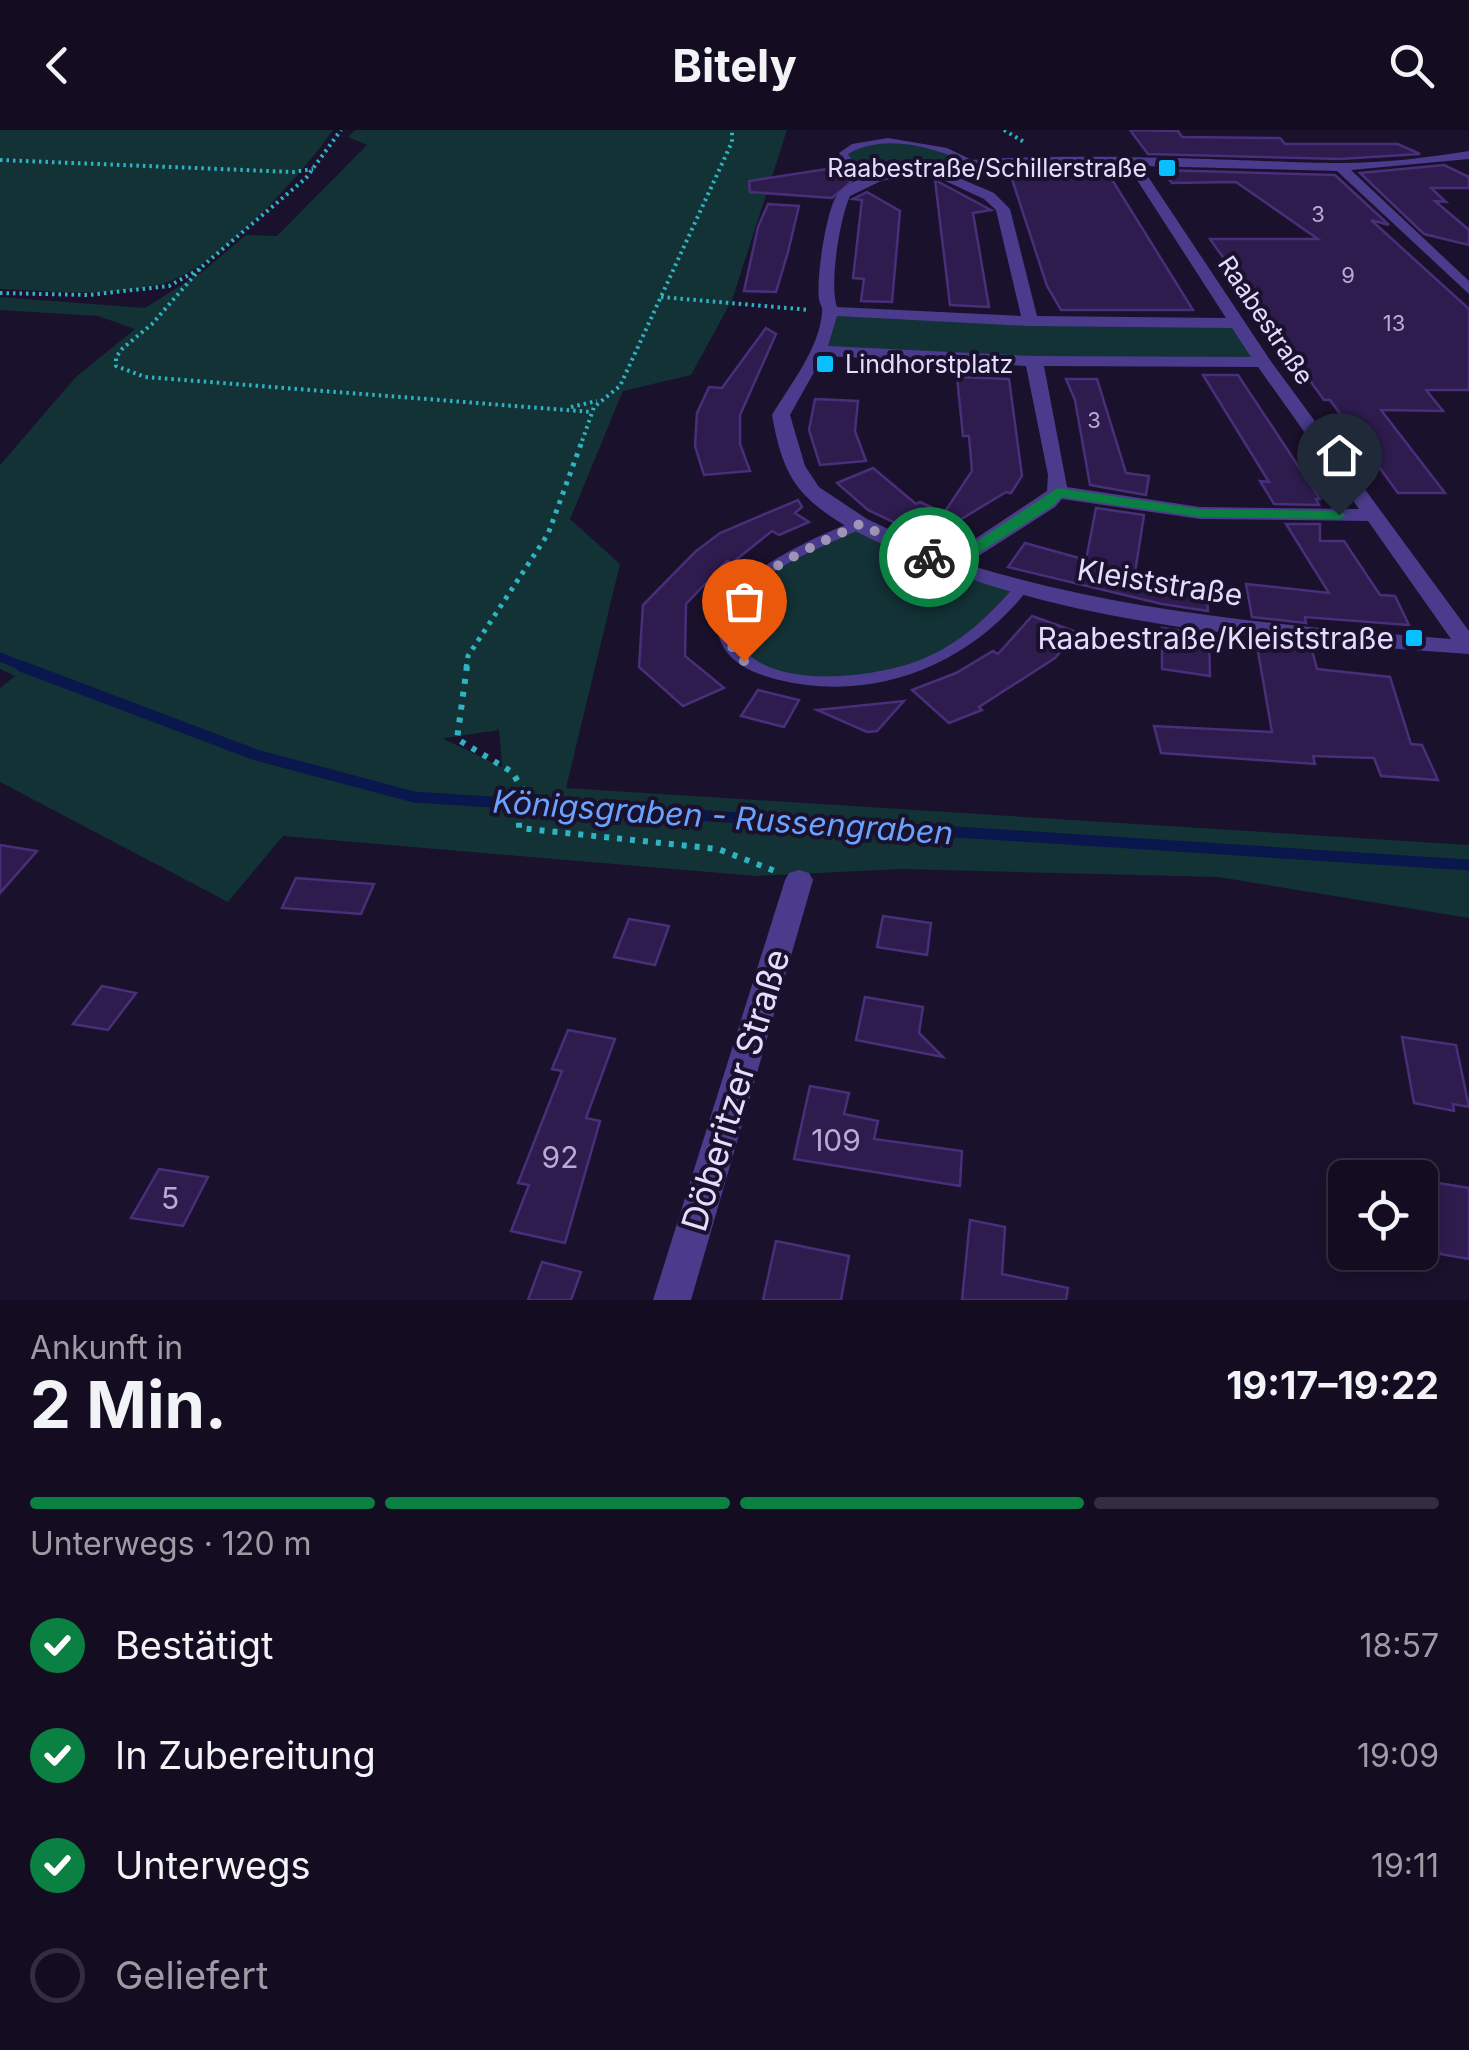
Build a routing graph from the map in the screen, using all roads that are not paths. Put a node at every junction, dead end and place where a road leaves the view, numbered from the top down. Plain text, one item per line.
1 (1469, 155) edge
2 (972, 162) junction
3 (1133, 164) junction
4 (1340, 166) junction
5 (925, 167) junction
6 (877, 175) junction
7 (1469, 288) edge
8 (831, 312) junction
9 (1030, 321) junction
10 (1236, 323) junction
11 (818, 350) junction
12 (1034, 361) junction
13 (1263, 362) junction
14 (1058, 492) junction
15 (1374, 515) junction
16 (860, 524) junction
17 (948, 566) junction
18 (1022, 588) junction
19 (1469, 647) edge
20 (799, 880) road end
21 (672, 1300) edge

1 - 4 street
2 - 3 street
2 - 5 street
2 - 6 lane
3 - 4 street
3 - 10 street, Raabestraße
4 - 7 street
5 - 6 street
5 - 9 street
6 - 8 street
8 - 9 street
8 - 11 street
9 - 10 street
10 - 13 street, Raabestraße
11 - 12 street
11 - 16 street, Kleiststraße
12 - 13 street
12 - 14 street
13 - 15 street, Raabestraße
14 - 15 street
14 - 17 street
15 - 19 street, Raabestraße
16 - 17 street, Kleiststraße
16 - 18 lane
17 - 18 street, Kleiststraße
18 - 19 street, Kleiststraße
20 - 21 street, Döberitzer Straße

